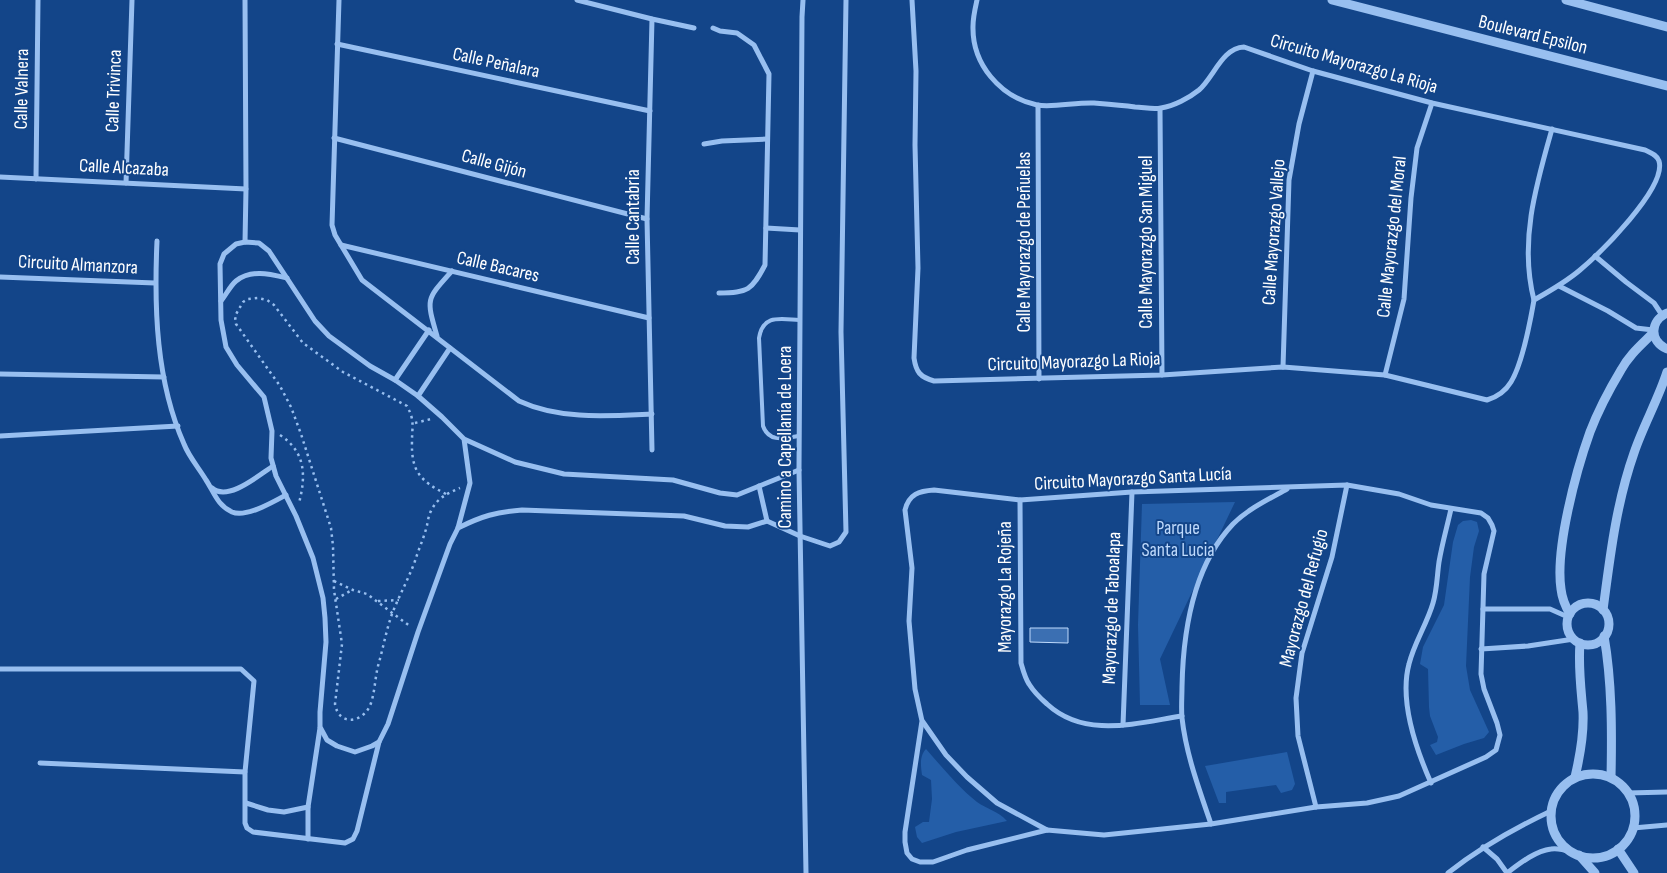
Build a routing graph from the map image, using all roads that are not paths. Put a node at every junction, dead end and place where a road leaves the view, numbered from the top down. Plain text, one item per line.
1 (38, 0) edge
2 (132, 0) edge
3 (245, 0) edge
4 (339, 0) edge
5 (577, 0) edge
6 (804, 0) edge
7 (846, 0) edge
8 (912, 0) edge
9 (977, 0) edge
10 (1332, 0) edge
11 (1566, 0) edge
12 (652, 19) junction
13 (1667, 27) edge
14 (694, 28) dead end
15 (713, 28) dead end
16 (337, 44) junction
17 (1313, 70) junction
18 (1667, 86) edge
19 (1432, 103) junction
20 (1038, 105) junction
21 (1160, 109) junction
22 (650, 111) junction
23 (1552, 129) junction
24 (334, 138) junction
25 (768, 139) junction
26 (704, 144) dead end
27 (0, 177) edge
28 (36, 179) junction
29 (126, 183) junction
30 (246, 189) junction
31 (647, 219) junction
32 (766, 228) junction
33 (800, 230) junction
34 (157, 241) dead end
35 (244, 242) junction
36 (341, 244) junction
37 (1596, 256) junction
38 (452, 271) junction
39 (0, 277) edge
40 (287, 278) junction
41 (155, 284) junction
42 (1559, 286) junction
43 (719, 293) dead end
44 (1534, 300) junction
45 (221, 301) junction
46 (1665, 314) edge
47 (649, 318) junction
48 (799, 320) junction
49 (429, 330) junction
50 (1653, 332) junction
51 (437, 337) junction
52 (450, 348) junction
53 (1667, 349) edge
54 (1282, 367) junction
55 (1667, 372) edge
56 (0, 374) edge
57 (1162, 375) junction
58 (1385, 375) junction
59 (164, 377) junction
60 (1039, 379) junction
61 (395, 380) junction
62 (418, 396) junction
63 (652, 414) junction
64 (178, 426) junction
65 (0, 436) edge
66 (799, 436) junction
67 (464, 439) junction
68 (652, 450) dead end
69 (273, 466) junction
70 (799, 470) junction
71 (210, 486) junction
72 (759, 486) junction
73 (1347, 486) junction
74 (1287, 488) junction
75 (1132, 492) junction
76 (286, 496) junction
77 (1020, 500) junction
78 (1451, 509) junction
79 (767, 521) junction
80 (458, 528) junction
81 (800, 536) junction
82 (1483, 609) junction
83 (1603, 610) junction
84 (1569, 615) junction
85 (1604, 636) junction
86 (1577, 641) junction
87 (1481, 649) junction
88 (0, 669) edge
89 (1182, 716) junction
90 (922, 721) junction
91 (1123, 725) junction
92 (320, 727) junction
93 (379, 742) junction
94 (40, 763) dead end
95 (245, 772) junction
96 (1575, 777) junction
97 (1611, 777) junction
98 (1431, 783) junction
99 (1667, 792) edge
100 (1628, 793) junction
101 (246, 802) junction
102 (308, 807) junction
103 (1316, 807) junction
104 (1551, 811) junction
105 (1211, 824) junction
106 (1667, 825) edge
107 (1633, 828) junction
108 (1047, 830) junction
109 (308, 839) junction
110 (1483, 847) junction
111 (1618, 849) junction
112 (1575, 854) junction
113 (806, 873) edge
114 (1448, 873) edge
115 (1507, 873) edge
116 (1595, 873) edge
117 (1634, 873) edge

1 - 28 street, Calle Valnera
2 - 29 street, Calle Trivinca
3 - 30 street
4 - 16 street
5 - 12 street
6 - 33 street, Camino a Capellanía de Loera
7 - 81 street
8 - 60 street, Circuito Mayorazgo La Rioja
9 - 20 street, Circuito Mayorazgo La Rioja
10 - 18 street, Boulevard Epsilon
11 - 13 street
12 - 14 street
12 - 22 street, Calle Cantabria
15 - 25 street
16 - 22 street, Calle Peñalara
16 - 24 street
17 - 19 street, Circuito Mayorazgo La Rioja
17 - 21 street, Circuito Mayorazgo La Rioja
17 - 54 street, Calle Mayorazgo Vallejo
19 - 23 street, Circuito Mayorazgo La Rioja
19 - 58 street, Calle Mayorazgo del Moral
20 - 21 street, Circuito Mayorazgo La Rioja
20 - 60 street, Calle Mayorazgo de Peñuelas
21 - 57 street, Calle Mayorazgo San Miguel
22 - 31 street, Calle Cantabria
23 - 37 street, Circuito Mayorazgo La Rioja
23 - 44 street, Circuito Mayorazgo La Rioja
24 - 31 street, Calle Gijón
24 - 36 street
25 - 26 street
25 - 32 street
27 - 28 street, Calle Alcazaba
28 - 29 street, Calle Alcazaba
29 - 30 street, Calle Alcazaba
30 - 35 street
31 - 47 street, Calle Cantabria
32 - 33 street
32 - 43 street
33 - 48 street, Camino a Capellanía de Loera
34 - 41 street, Circuito Almanzora
35 - 40 street
35 - 45 street
36 - 38 street, Calle Bacares
36 - 49 street
37 - 42 street, Circuito Mayorazgo La Rioja
37 - 46 street
38 - 47 street, Calle Bacares
38 - 51 street
39 - 41 street, Circuito Almanzora
40 - 45 street
40 - 61 street
41 - 59 street, Circuito Almanzora
42 - 44 street, Circuito Mayorazgo La Rioja
42 - 50 street
44 - 58 street, Circuito Mayorazgo La Rioja
45 - 69 street
46 - 50 street
47 - 63 street, Calle Cantabria
48 - 66 street, Camino a Capellanía de Loera
48 - 66 lane
49 - 51 street
49 - 61 street
50 - 53 street
50 - 84 street
51 - 52 street
52 - 62 street
52 - 63 street
54 - 57 street, Circuito Mayorazgo La Rioja
54 - 58 street, Circuito Mayorazgo La Rioja
55 - 83 street
56 - 59 street
57 - 60 street, Circuito Mayorazgo La Rioja
59 - 64 street, Circuito Almanzora
61 - 62 street
62 - 67 street
63 - 68 street, Calle Cantabria
64 - 65 street
64 - 71 street, Circuito Almanzora
66 - 70 street, Camino a Capellanía de Loera
67 - 72 street
67 - 80 street
69 - 71 street
69 - 76 street
70 - 72 street
70 - 81 street, Camino a Capellanía de Loera
71 - 76 street, Circuito Almanzora
72 - 79 street
73 - 74 street, Circuito Mayorazgo Santa Lucía
73 - 78 street, Circuito Mayorazgo Santa Lucía
73 - 103 street, Mayorazgo del Refugio
74 - 75 street, Circuito Mayorazgo Santa Lucía
74 - 89 street
75 - 77 street, Circuito Mayorazgo Santa Lucía
75 - 91 street, Mayorazgo de Taboalapa
76 - 92 street
77 - 90 street, Circuito Mayorazgo Santa Lucía
77 - 91 street, Mayorazgo La Rojeña
78 - 82 street, Circuito Mayorazgo Santa Lucía
78 - 98 street
79 - 80 street
79 - 81 street
80 - 93 street
81 - 113 street, Camino a Capellanía de Loera
82 - 84 street
82 - 87 street, Circuito Mayorazgo Santa Lucía
83 - 84 street
83 - 85 street
84 - 86 street
85 - 86 street
85 - 97 street
86 - 87 street
86 - 96 street
87 - 98 street, Circuito Mayorazgo Santa Lucía
88 - 95 street
89 - 91 street, Mayorazgo La Rojeña
89 - 105 street
90 - 108 street, Circuito Mayorazgo Santa Lucía
90 - 108 street, Circuito Mayorazgo Santa Lucía
92 - 93 street
92 - 102 street
93 - 109 street
94 - 95 street
95 - 101 street
96 - 97 street
96 - 104 street
97 - 100 street
98 - 103 street, Circuito Mayorazgo Santa Lucía
99 - 100 street
100 - 107 street
101 - 102 street
101 - 109 street
102 - 109 street
103 - 105 street, Circuito Mayorazgo Santa Lucía
104 - 110 street
104 - 112 street
105 - 108 street, Circuito Mayorazgo Santa Lucía
106 - 107 street
107 - 111 street
110 - 114 street
110 - 115 street
111 - 112 street
111 - 117 street
112 - 115 street
112 - 116 street

